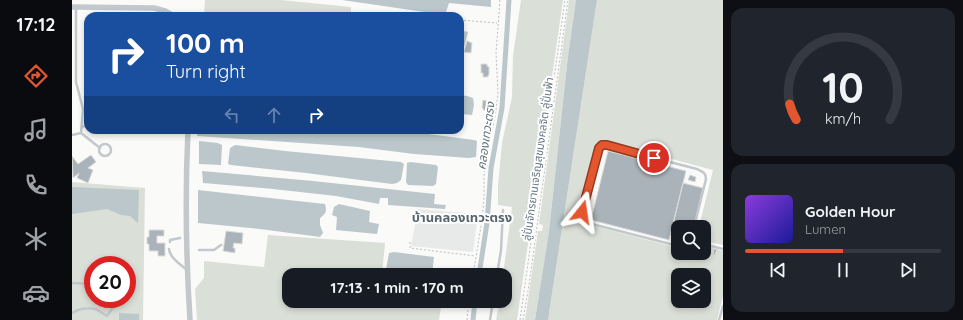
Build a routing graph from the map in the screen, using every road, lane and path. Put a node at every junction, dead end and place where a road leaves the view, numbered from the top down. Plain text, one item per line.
1 (500, 0) edge
2 (565, 0) edge
3 (568, 0) edge
4 (74, 7) edge
5 (167, 12) edge
6 (464, 20) edge
7 (498, 23) junction
8 (84, 126) edge
9 (81, 128) junction
10 (81, 133) junction
11 (188, 134) edge
12 (72, 135) edge
13 (100, 148) junction
14 (503, 210) dead end
15 (483, 220) junction
16 (696, 220) edge
17 (496, 221) dead end
18 (180, 238) dead end
19 (170, 242) dead end
20 (410, 242) dead end
21 (671, 244) edge
22 (221, 245) dead end
23 (711, 246) edge
24 (169, 249) dead end
25 (723, 249) edge
26 (199, 250) dead end
27 (476, 256) junction
28 (474, 268) edge
29 (498, 268) edge
30 (187, 271) junction
31 (72, 283) edge
32 (84, 284) edge
33 (723, 306) edge
34 (113, 308) edge
35 (468, 308) edge
36 (492, 308) edge
37 (72, 313) edge
38 (190, 320) edge
39 (467, 320) edge
40 (490, 320) edge
41 (520, 320) edge
42 (523, 320) edge
43 (719, 320) edge

1 - 7 path
2 - 41 path
3 - 42 path, ลู่ปั่นจักรยานเจริญสุขมงคลจิต ลู่ปั่นฟ้า
4 - 5 street
4 - 9 lane
6 - 7 path
7 - 15 path
8 - 9 lane
9 - 10 lane
10 - 12 lane
10 - 13 lane
11 - 30 street
13 - 13 lane
14 - 29 lane
15 - 17 path
15 - 27 path
16 - 21 lane
18 - 19 lane
20 - 27 path
22 - 26 lane
23 - 25 lane
24 - 30 lane
27 - 28 path
30 - 38 street
31 - 32 lane
33 - 43 lane
34 - 37 lane
35 - 39 path
36 - 40 lane

